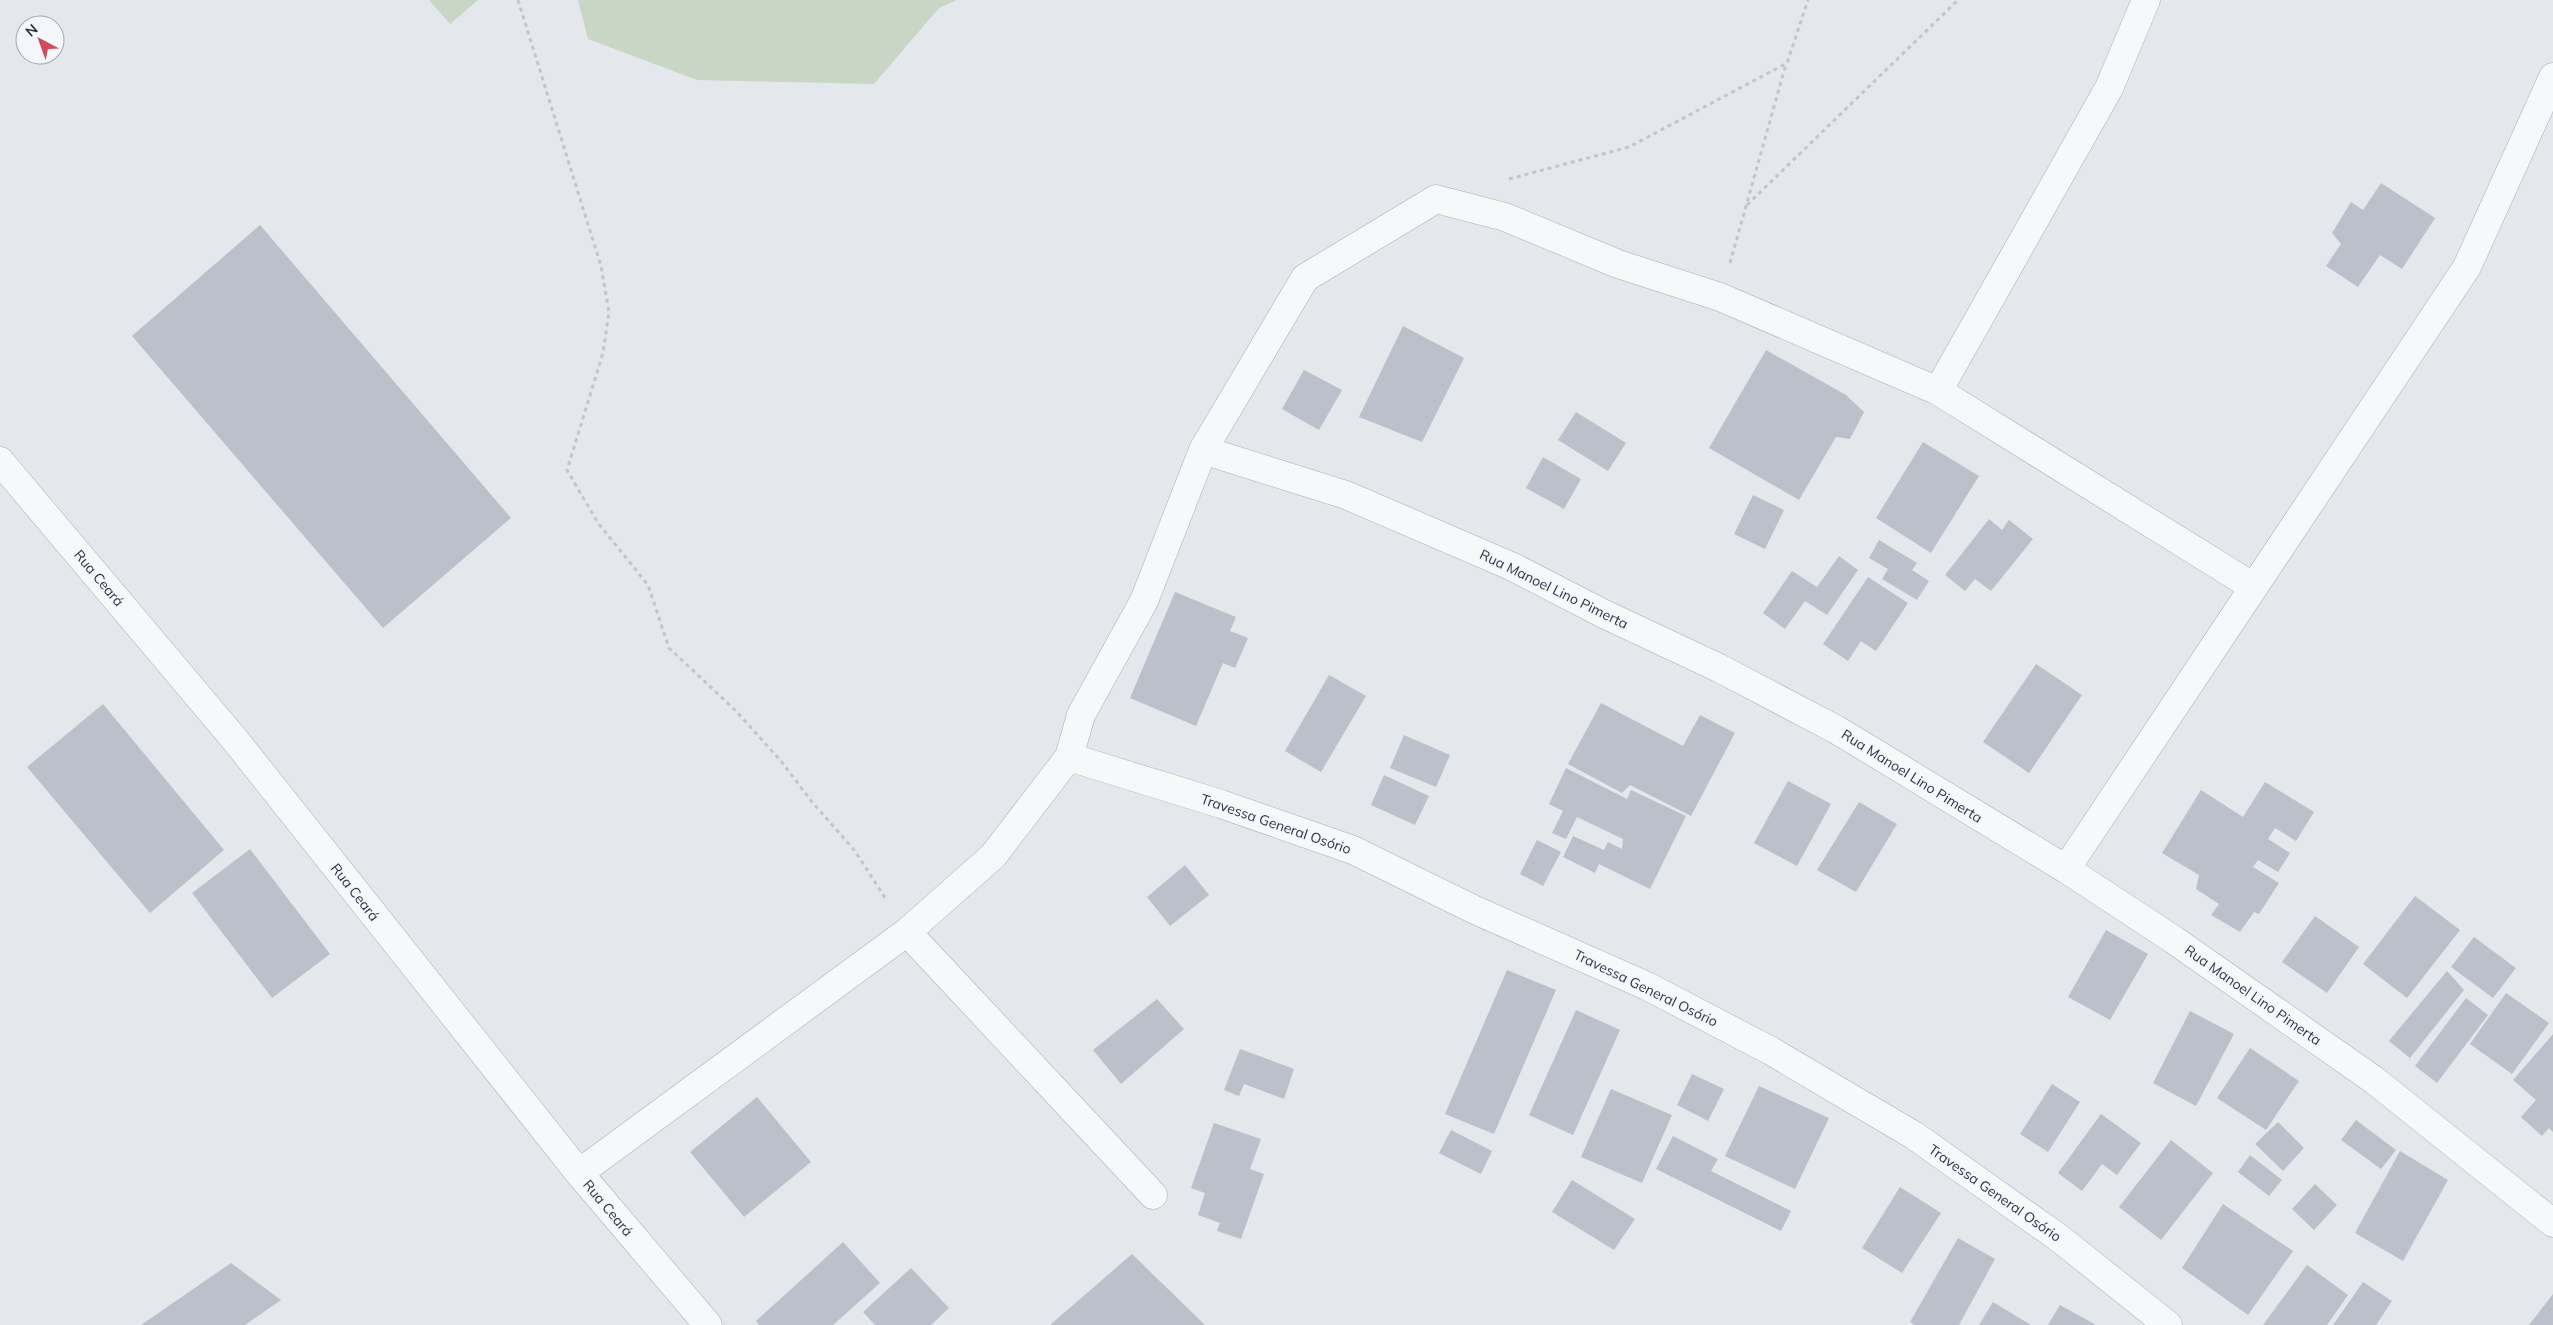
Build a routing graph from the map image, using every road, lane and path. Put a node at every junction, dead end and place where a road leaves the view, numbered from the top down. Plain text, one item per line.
1 (518, 0) edge
2 (1808, 0) edge
3 (1958, 0) edge
4 (2146, 0) edge
5 (1787, 64) junction
6 (2553, 77) edge
7 (1504, 181) dead end
8 (1747, 205) junction
9 (1720, 297) junction
10 (1938, 391) junction
11 (1203, 450) junction
12 (0, 461) edge
13 (2252, 586) junction
14 (1069, 756) junction
15 (2066, 869) junction
16 (907, 932) junction
17 (579, 1173) junction
18 (1153, 1195) dead end
19 (2553, 1223) edge
20 (708, 1325) edge
21 (2168, 1325) edge

1 - 16 path
2 - 5 path
3 - 8 path
4 - 10 street
5 - 7 path
5 - 8 path
6 - 13 street
8 - 9 path
9 - 10 street
9 - 11 street
10 - 13 street
11 - 14 street
11 - 15 street, Rua Manoel Lino Pimerta
12 - 17 street, Rua Ceará
13 - 15 street
14 - 16 street
14 - 21 street, Travessa General Osório
15 - 19 street, Rua Manoel Lino Pimerta
16 - 17 street
16 - 18 street
17 - 20 street, Rua Ceará

